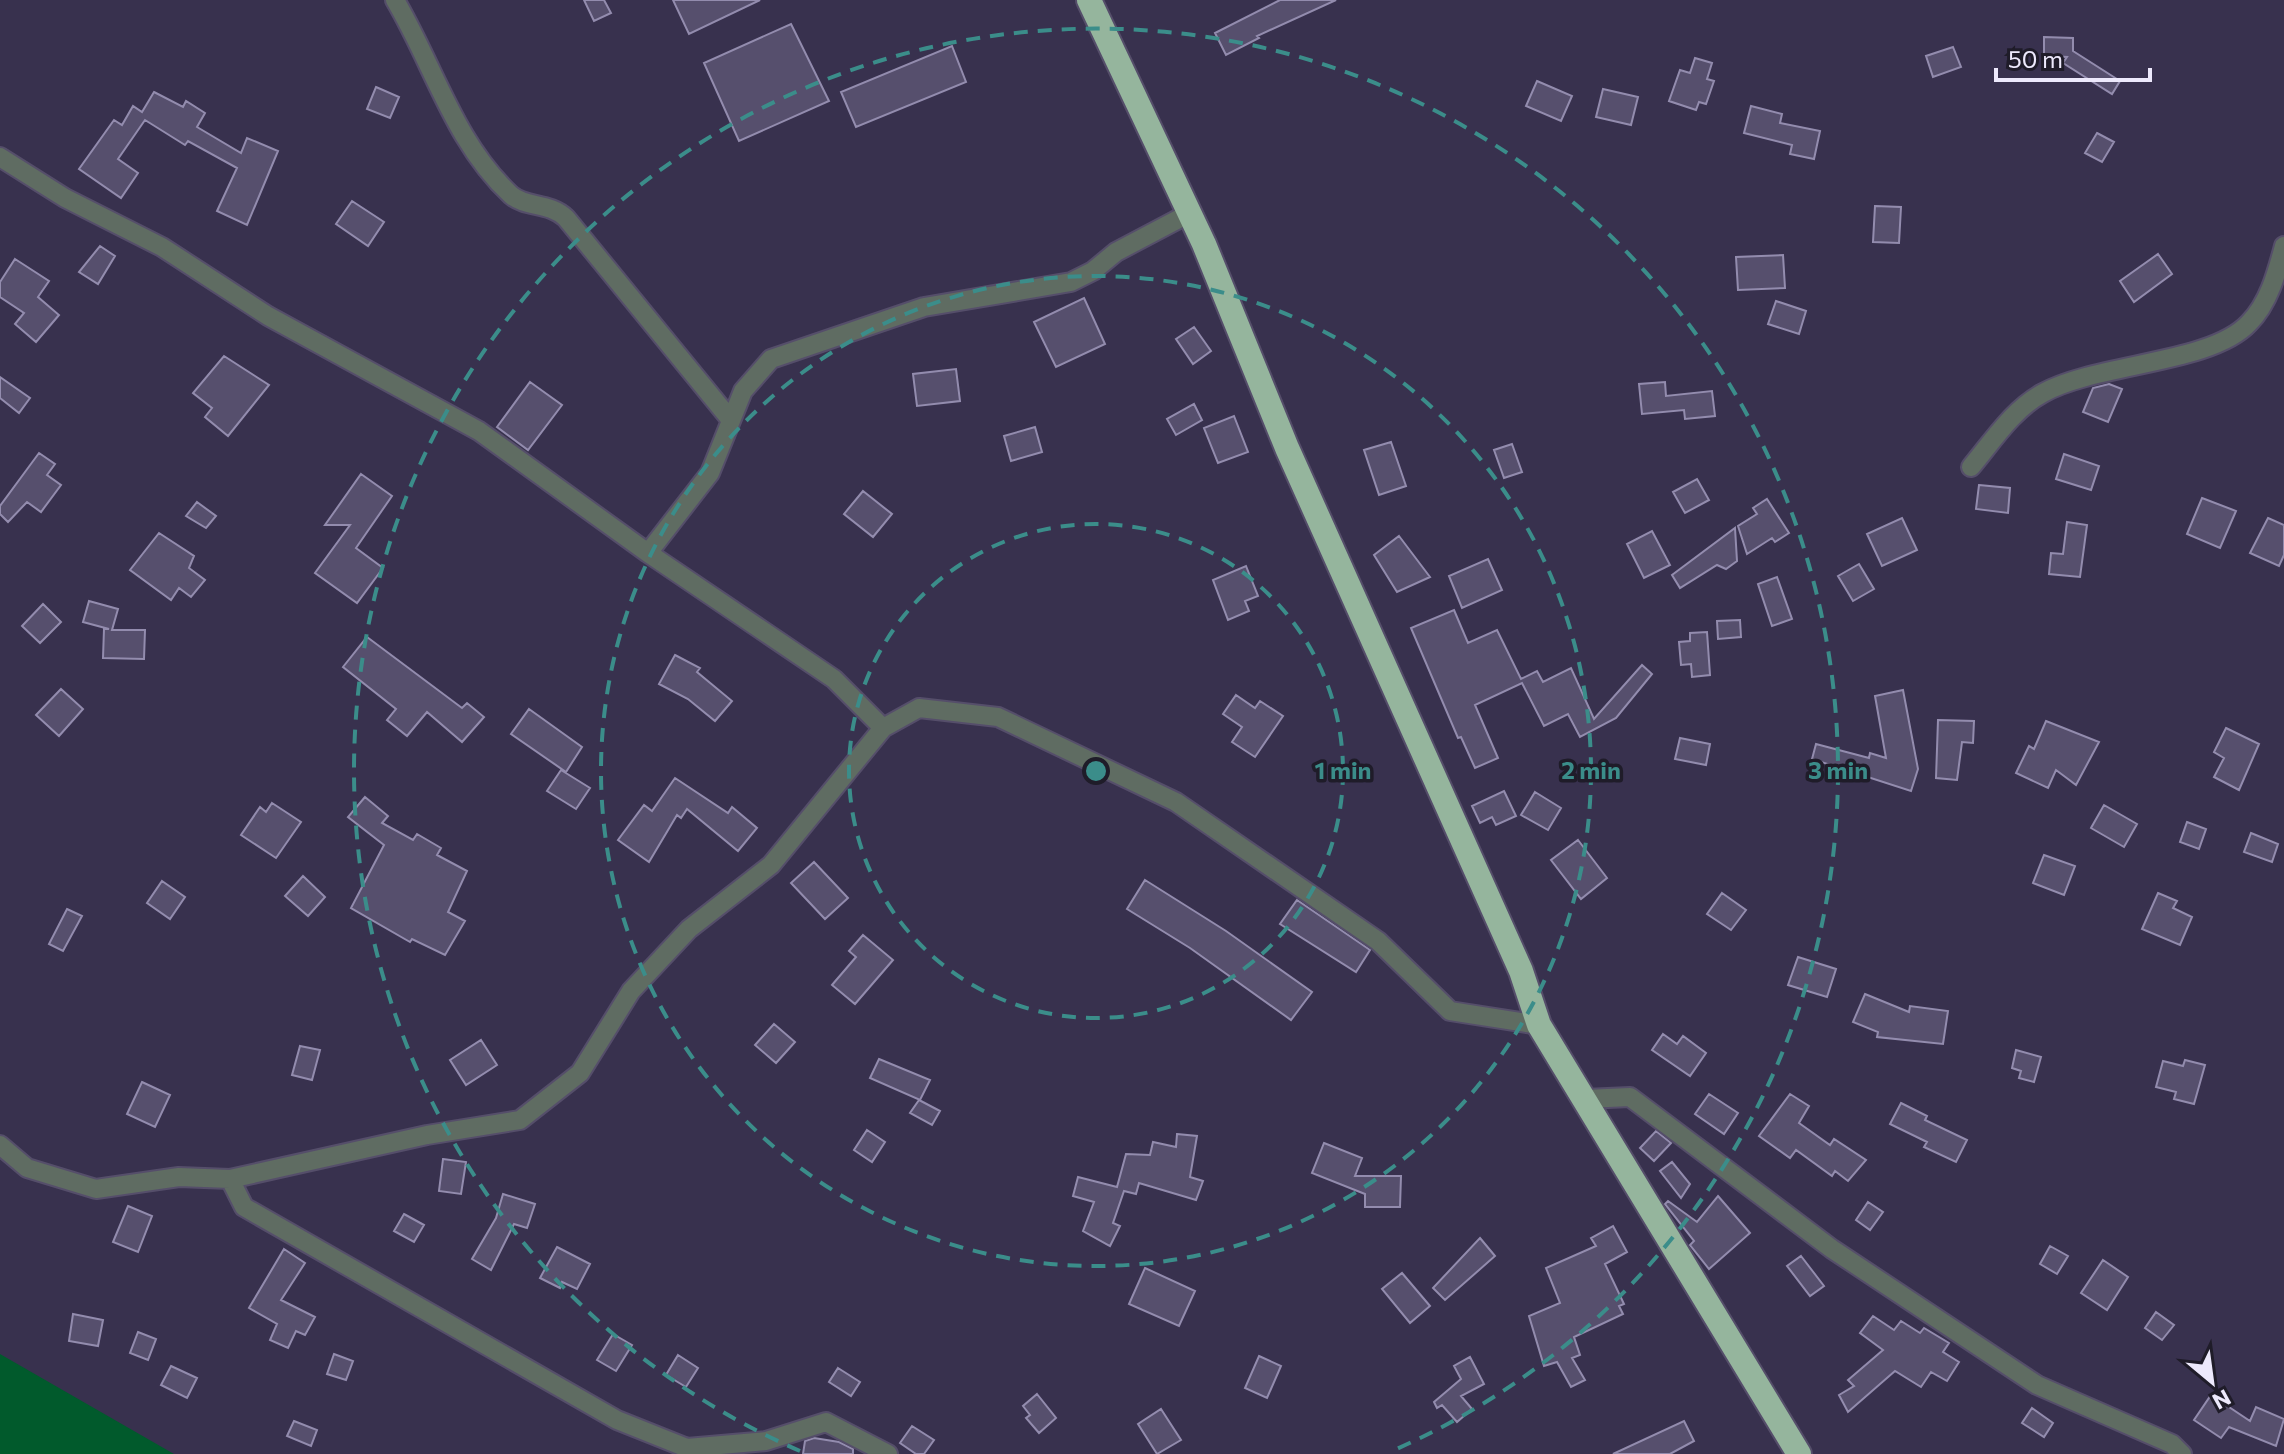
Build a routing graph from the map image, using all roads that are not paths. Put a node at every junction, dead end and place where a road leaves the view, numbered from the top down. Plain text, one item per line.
1 (395, 0) edge
2 (1089, 0) edge
3 (0, 157) edge
4 (1188, 214) junction
5 (2284, 246) edge
6 (730, 419) junction
7 (1971, 467) dead end
8 (648, 553) junction
9 (883, 728) junction
10 (1539, 1025) junction
11 (1585, 1099) junction
12 (0, 1145) edge
13 (230, 1179) junction
14 (888, 1454) edge
15 (1799, 1454) edge
16 (2182, 1454) edge

1 - 6 street
2 - 4 highway
3 - 8 street
4 - 6 street
4 - 10 highway
5 - 7 street
6 - 8 street
8 - 9 street
9 - 10 street
9 - 13 street
10 - 11 highway
11 - 15 highway
11 - 16 street
12 - 13 street
13 - 14 street

